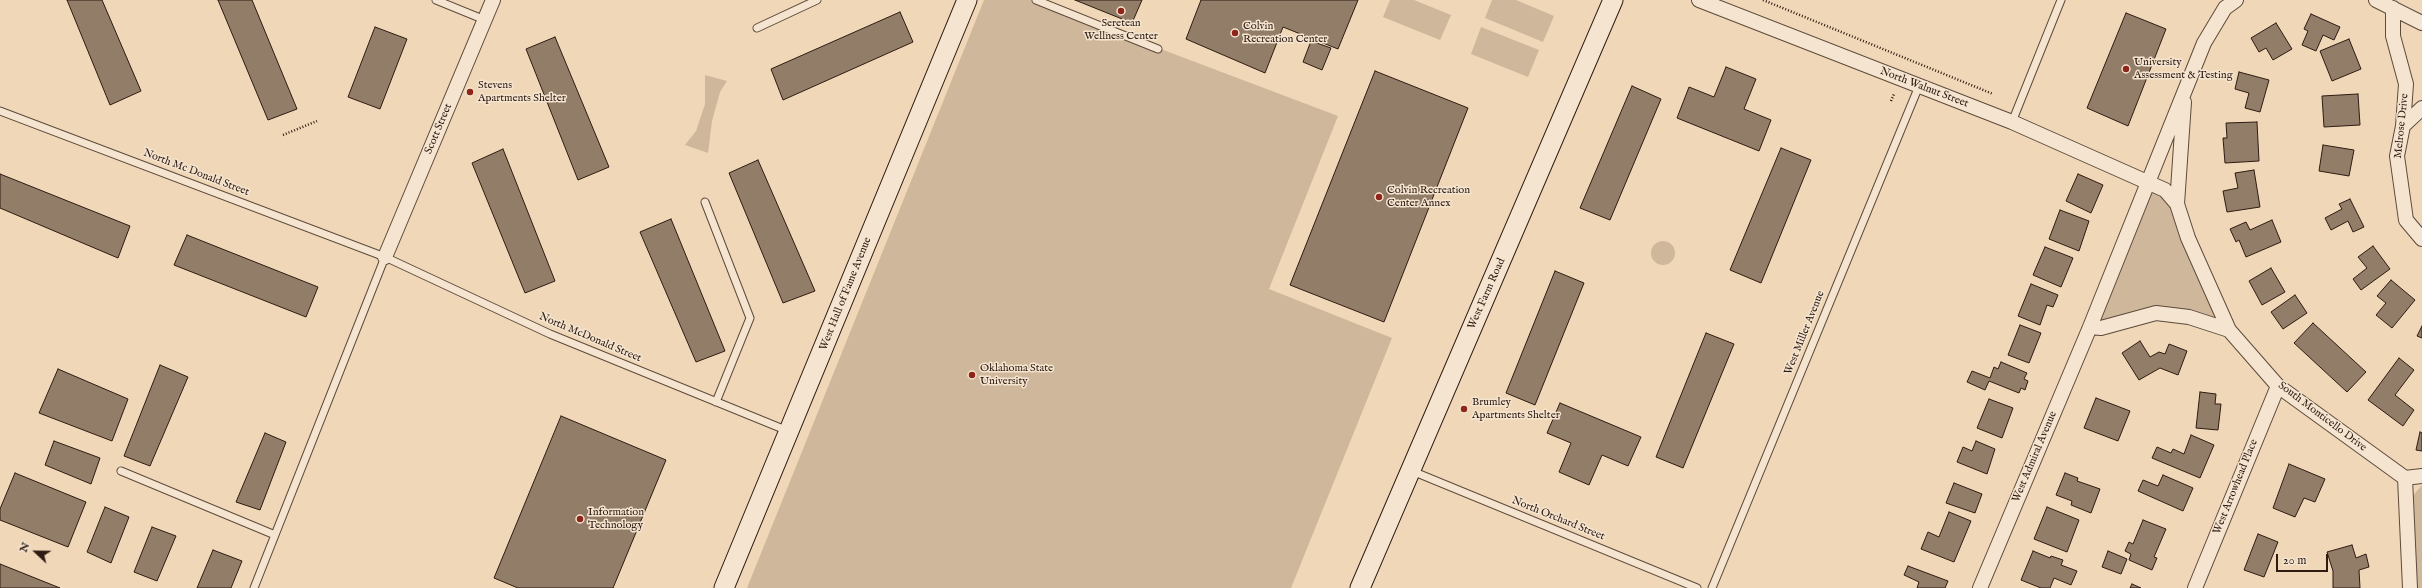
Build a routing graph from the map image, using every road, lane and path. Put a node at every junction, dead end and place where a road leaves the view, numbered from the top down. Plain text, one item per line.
1 (436, 0) edge
2 (493, 0) edge
3 (817, 0) edge
4 (967, 0) edge
5 (1036, 0) edge
6 (1613, 0) edge
7 (1699, 0) edge
8 (1763, 0) edge
9 (2061, 0) edge
10 (2236, 0) edge
11 (2376, 0) edge
12 (2393, 8) junction
13 (485, 20) junction
14 (2422, 24) edge
15 (757, 28) dead end
16 (1158, 49) dead end
17 (1919, 86) junction
18 (2185, 90) junction
19 (1894, 94) dead end
20 (1993, 94) dead end
21 (1891, 101) dead end
22 (2422, 108) edge
23 (0, 111) edge
24 (317, 121) dead end
25 (2012, 122) junction
26 (2403, 126) junction
27 (283, 135) dead end
28 (2147, 182) junction
29 (705, 202) dead end
30 (2177, 204) junction
31 (2422, 239) edge
32 (385, 257) junction
33 (2090, 327) junction
34 (2230, 330) junction
35 (2278, 386) junction
36 (716, 402) junction
37 (790, 432) junction
38 (1410, 470) junction
39 (121, 472) dead end
40 (2422, 476) edge
41 (2405, 478) junction
42 (275, 534) junction
43 (254, 588) edge
44 (724, 588) edge
45 (1360, 588) edge
46 (1697, 588) edge
47 (1712, 588) edge
48 (1980, 588) edge
49 (2195, 588) edge
50 (2410, 588) edge

1 - 13 lane
2 - 13 street, Scott Street
3 - 15 lane
4 - 37 street, West Hall of Fame Avenue
5 - 16 lane
6 - 38 street, West Farm Road
7 - 17 street, North Walnut Street
8 - 20 path
9 - 25 lane
10 - 18 street, South Monticello Drive
11 - 12 street
12 - 14 street
12 - 26 street, Melrose Drive
13 - 32 street, Scott Street
17 - 25 street, North Walnut Street
17 - 47 lane, West Miller Avenue
18 - 28 street, South Monticello Drive
18 - 30 street, South Monticello Drive
19 - 21 path
22 - 26 street
23 - 32 lane, North Mc Donald Street
24 - 27 path
25 - 28 street, North Walnut Street
26 - 31 street, Melrose Drive
28 - 30 street, South Monticello Drive
28 - 33 street, West Admiral Avenue
29 - 36 lane
30 - 34 street, South Monticello Drive
32 - 36 lane, North McDonald Street
32 - 42 lane
33 - 34 street
33 - 48 street, West Admiral Avenue
34 - 35 street, South Monticello Drive
35 - 41 street, South Monticello Drive
35 - 49 street, West Arrowhead Place
36 - 37 lane, North McDonald Street
37 - 44 street, West Hall of Fame Avenue
38 - 45 street, West Farm Road
38 - 46 lane, North Orchard Street
39 - 42 lane
40 - 41 street
41 - 50 street
42 - 43 lane

